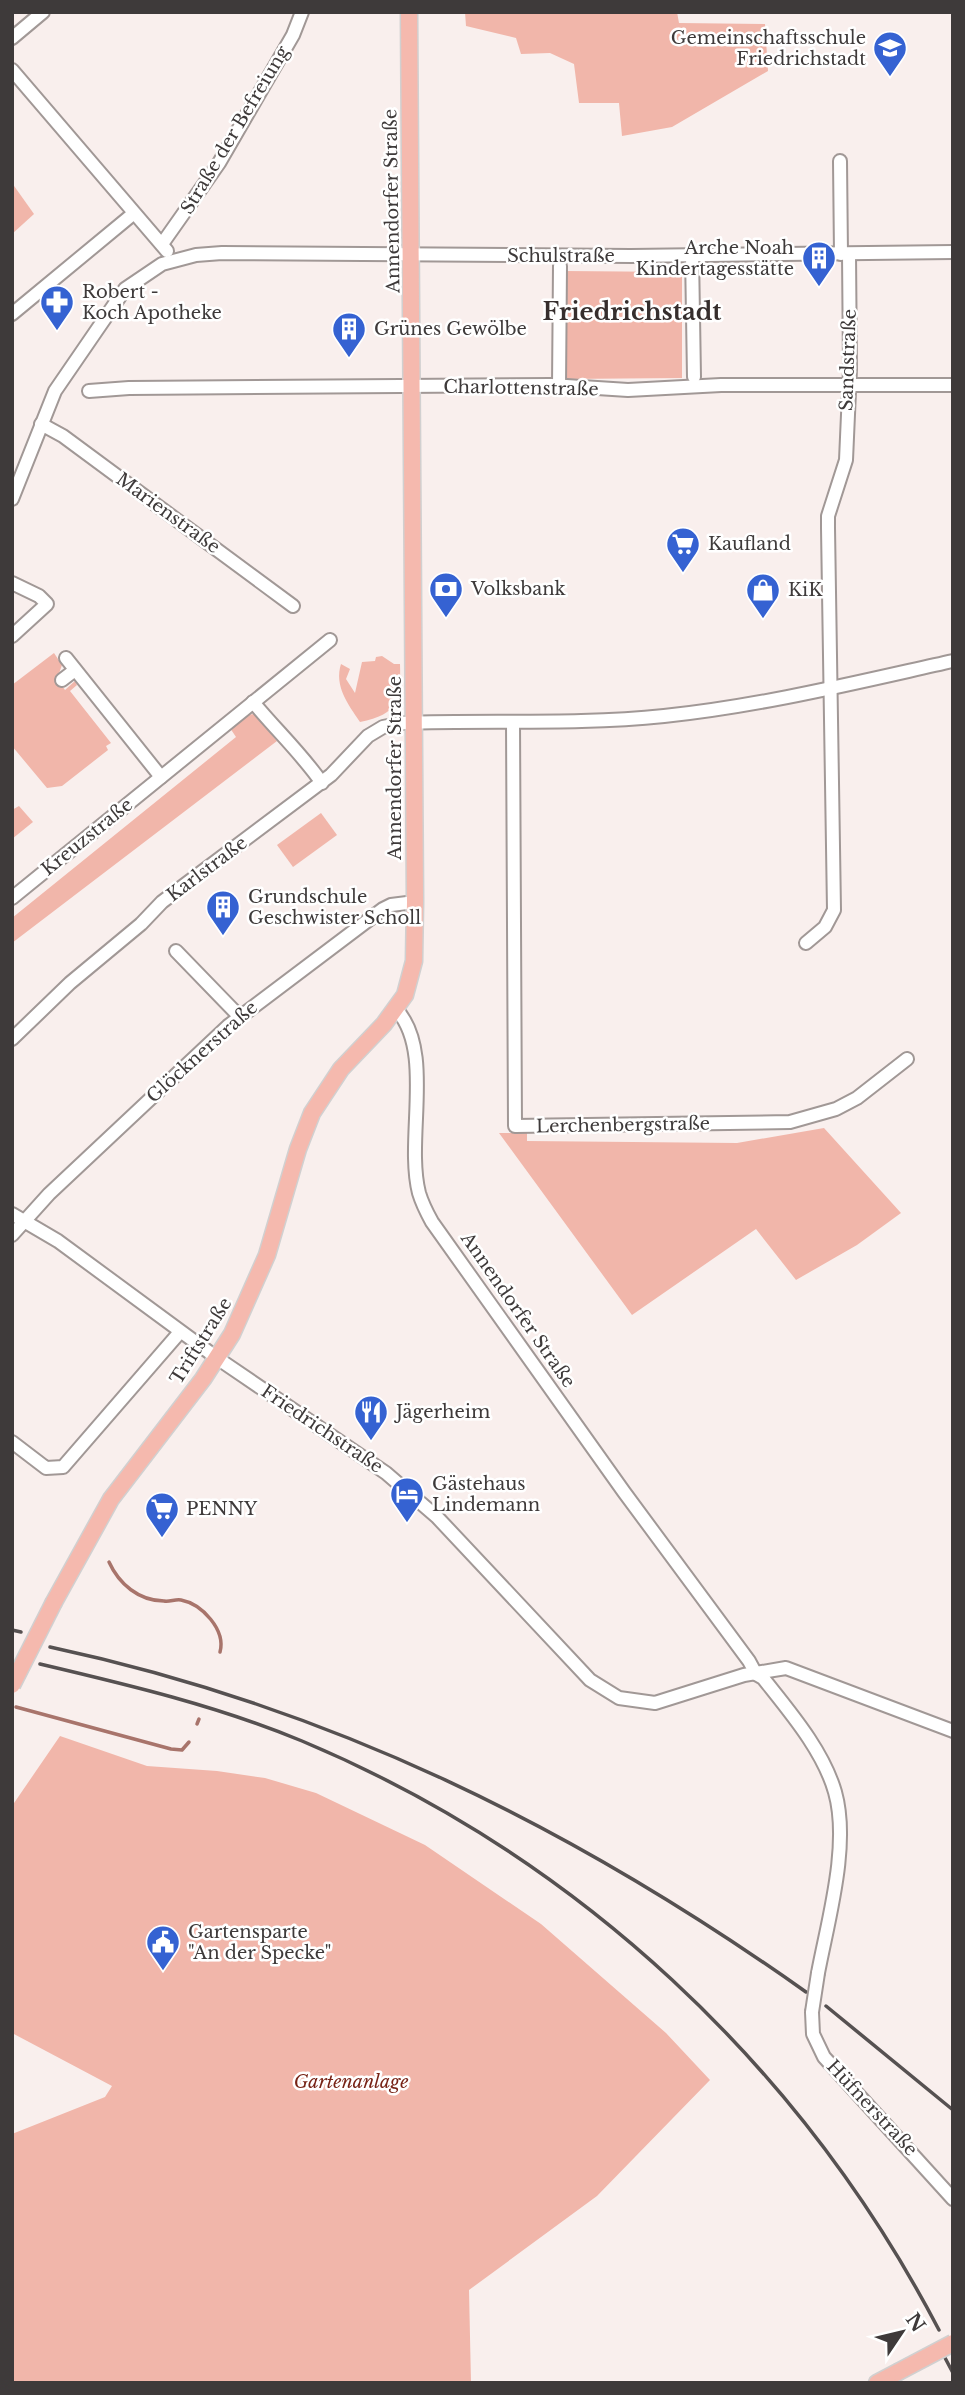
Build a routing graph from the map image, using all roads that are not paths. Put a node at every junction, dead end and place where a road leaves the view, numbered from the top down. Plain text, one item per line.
1 (43, 12) edge
2 (302, 12) edge
3 (409, 12) edge
4 (12, 38) edge
5 (12, 70) edge
6 (840, 161) dead end
7 (132, 214) junction
8 (162, 244) junction
9 (953, 252) edge
10 (692, 254) junction
11 (845, 254) junction
12 (412, 255) junction
13 (170, 261) junction
14 (559, 266) dead end
15 (12, 314) edge
16 (694, 377) dead end
17 (848, 384) junction
18 (412, 385) junction
19 (953, 385) edge
20 (559, 386) junction
21 (89, 391) dead end
22 (41, 424) junction
23 (14, 491) edge
24 (12, 583) edge
25 (293, 606) dead end
26 (12, 636) edge
27 (330, 640) dead end
28 (66, 658) dead end
29 (953, 661) edge
30 (75, 670) junction
31 (62, 680) dead end
32 (830, 687) junction
33 (253, 702) junction
34 (513, 722) junction
35 (414, 723) junction
36 (161, 777) junction
37 (322, 783) junction
38 (12, 898) edge
39 (415, 902) junction
40 (806, 943) dead end
41 (176, 951) dead end
42 (396, 1009) junction
43 (239, 1016) junction
44 (12, 1039) edge
45 (907, 1059) dead end
46 (12, 1214) edge
47 (26, 1221) junction
48 (12, 1235) edge
49 (180, 1332) junction
50 (217, 1359) junction
51 (12, 1442) edge
52 (756, 1674) junction
53 (12, 1685) edge
54 (953, 1731) edge
55 (834, 1885) joint
56 (953, 2199) edge
57 (953, 2343) edge
58 (877, 2383) edge

1 - 4 street
2 - 8 street, Straße der Befreiung
3 - 12 main road, Annendorfer Straße
5 - 7 street
6 - 11 street, Sandstraße
7 - 8 street
7 - 15 street
8 - 13 street
9 - 11 street, Schulstraße
10 - 11 street, Schulstraße
10 - 12 street, Schulstraße
10 - 16 street
11 - 17 street, Sandstraße
12 - 13 street, Schulstraße
12 - 18 main road, Annendorfer Straße
13 - 22 street
14 - 20 street
17 - 19 street, Charlottenstraße
17 - 20 street, Charlottenstraße
17 - 32 street, Sandstraße
18 - 20 street, Charlottenstraße
18 - 21 street, Charlottenstraße
18 - 35 main road, Annendorfer Straße
22 - 23 street
22 - 25 street, Marienstraße
24 - 26 street
27 - 33 street, Kreuzstraße
28 - 30 street
29 - 32 street
30 - 31 street
30 - 36 street
32 - 34 street
32 - 40 street
33 - 36 street, Kreuzstraße
33 - 37 street
34 - 35 street
34 - 45 street, Lerchenbergstraße
35 - 37 street, Karlstraße
35 - 39 main road, Annendorfer Straße
36 - 38 street, Kreuzstraße
37 - 44 street, Karlstraße
39 - 42 main road, Annendorfer Straße
39 - 43 street, Glöcknerstraße
41 - 43 street
42 - 50 main road, Triftstraße
42 - 52 street, Annendorfer Straße
43 - 47 street, Glöcknerstraße
46 - 47 street, Friedrichstraße
47 - 48 street, Glöcknerstraße
47 - 49 street, Friedrichstraße
49 - 50 street, Friedrichstraße
49 - 51 street
50 - 52 street, Friedrichstraße
50 - 53 main road, Triftstraße, bridge
52 - 54 street, Friedrichstraße
52 - 55 street, Annendorfer Straße
55 - 56 street, Hüfnerstraße, bridge
57 - 58 main road, bridge

